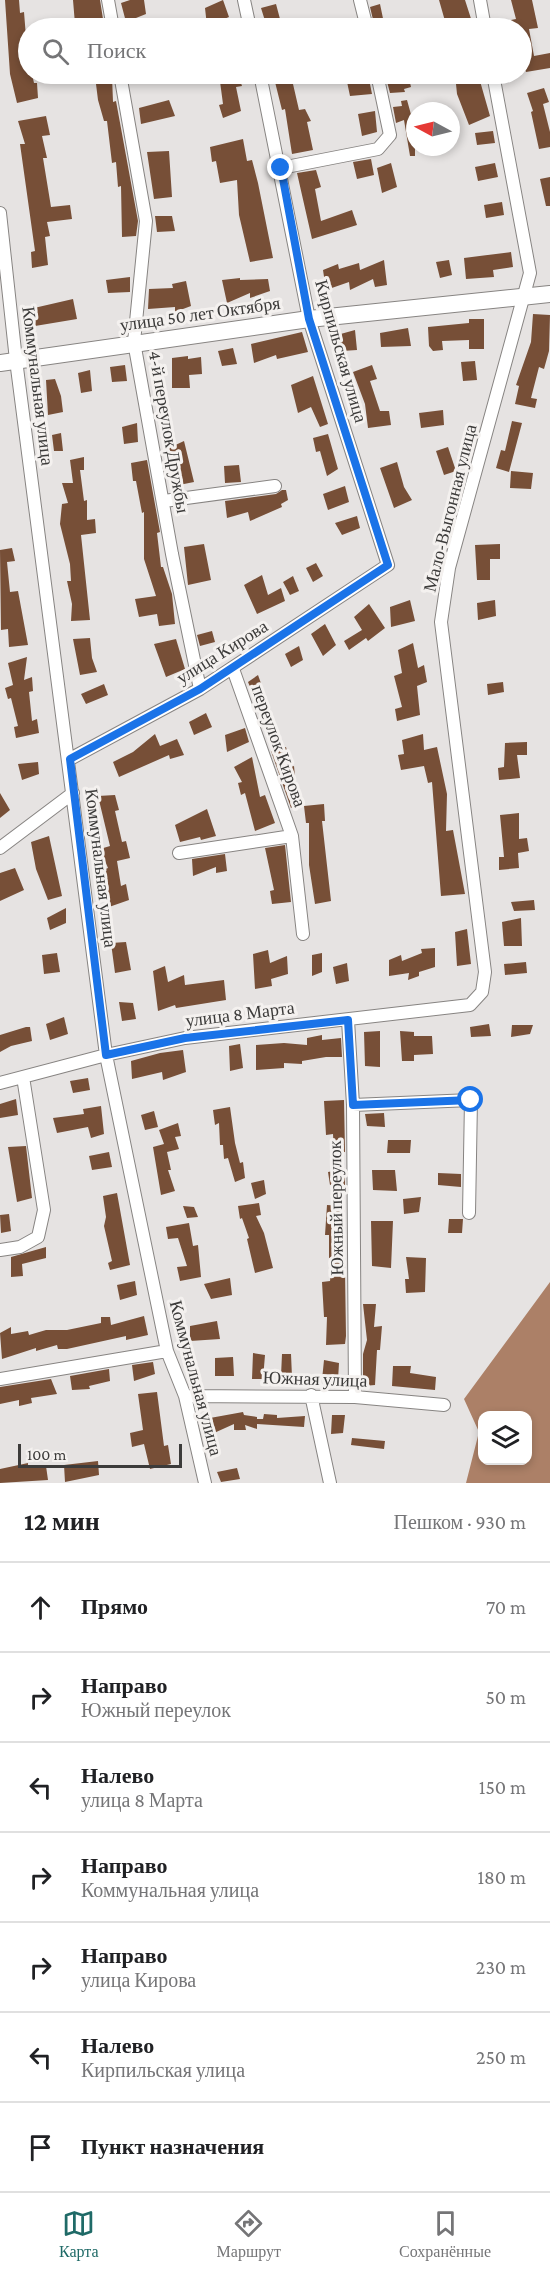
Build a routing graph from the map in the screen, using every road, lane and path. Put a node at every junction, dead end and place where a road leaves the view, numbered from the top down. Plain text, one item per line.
1 (108, 0) edge
2 (244, 0) edge
3 (360, 0) edge
4 (480, 0) edge
5 (111, 18) edge
6 (248, 18) edge
7 (364, 18) edge
8 (483, 18) edge
9 (122, 84) edge
10 (262, 84) edge
11 (379, 84) edge
12 (495, 84) edge
13 (281, 168) junction
14 (0, 213) edge
15 (550, 294) edge
16 (525, 296) junction
17 (309, 319) junction
18 (134, 342) junction
19 (8, 361) edge
20 (275, 486) dead end
21 (164, 501) junction
22 (388, 565) joint
23 (232, 669) junction
24 (200, 689) junction
25 (70, 759) junction
26 (73, 793) junction
27 (292, 836) junction
28 (0, 849) edge
29 (179, 853) dead end
30 (303, 934) dead end
31 (482, 992) joint
32 (348, 1020) junction
33 (106, 1055) junction
34 (23, 1077) junction
35 (0, 1083) edge
36 (353, 1105) junction
37 (469, 1213) dead end
38 (0, 1250) edge
39 (167, 1351) junction
40 (0, 1379) edge
41 (185, 1395) junction
42 (312, 1395) junction
43 (355, 1397) junction
44 (444, 1405) dead end
45 (205, 1483) edge
46 (330, 1483) edge

1 - 5 street
2 - 6 street
3 - 7 street
4 - 8 street
9 - 18 street, 4-й переулок Дружбы
10 - 13 street, Кирпильская улица
11 - 13 street
12 - 16 street, Мало-Выгонная улица
13 - 17 street, Кирпильская улица
14 - 19 street, Коммунальная улица
15 - 16 main road, улица 50 лет Октября
16 - 17 main road, улица 50 лет Октября
16 - 31 street, Мало-Выгонная улица
17 - 18 main road, улица 50 лет Октября
17 - 22 street, Кирпильская улица
18 - 19 main road, улица 50 лет Октября
18 - 21 street, 4-й переулок Дружбы
19 - 25 street, Коммунальная улица
20 - 21 street
21 - 24 street, 4-й переулок Дружбы
22 - 23 street, улица Кирова
23 - 24 street, улица Кирова
23 - 27 street, переулок Кирова
24 - 25 street, улица Кирова
25 - 26 street, Коммунальная улица
26 - 28 street
26 - 33 street, Коммунальная улица
27 - 29 street, переулок Кирова
27 - 30 street, переулок Кирова
31 - 32 street, улица 8 Марта
32 - 33 street, улица 8 Марта
32 - 36 street, Южный переулок
33 - 34 street, улица 8 Марта
33 - 39 street, Коммунальная улица
34 - 35 street, улица 8 Марта
34 - 38 street
36 - 37 street
36 - 43 street, Южный переулок
39 - 40 street
39 - 41 street, Коммунальная улица
41 - 42 street, Южная улица
41 - 45 street, Коммунальная улица
42 - 43 street, Южная улица
42 - 46 street
43 - 44 street, Южная улица

